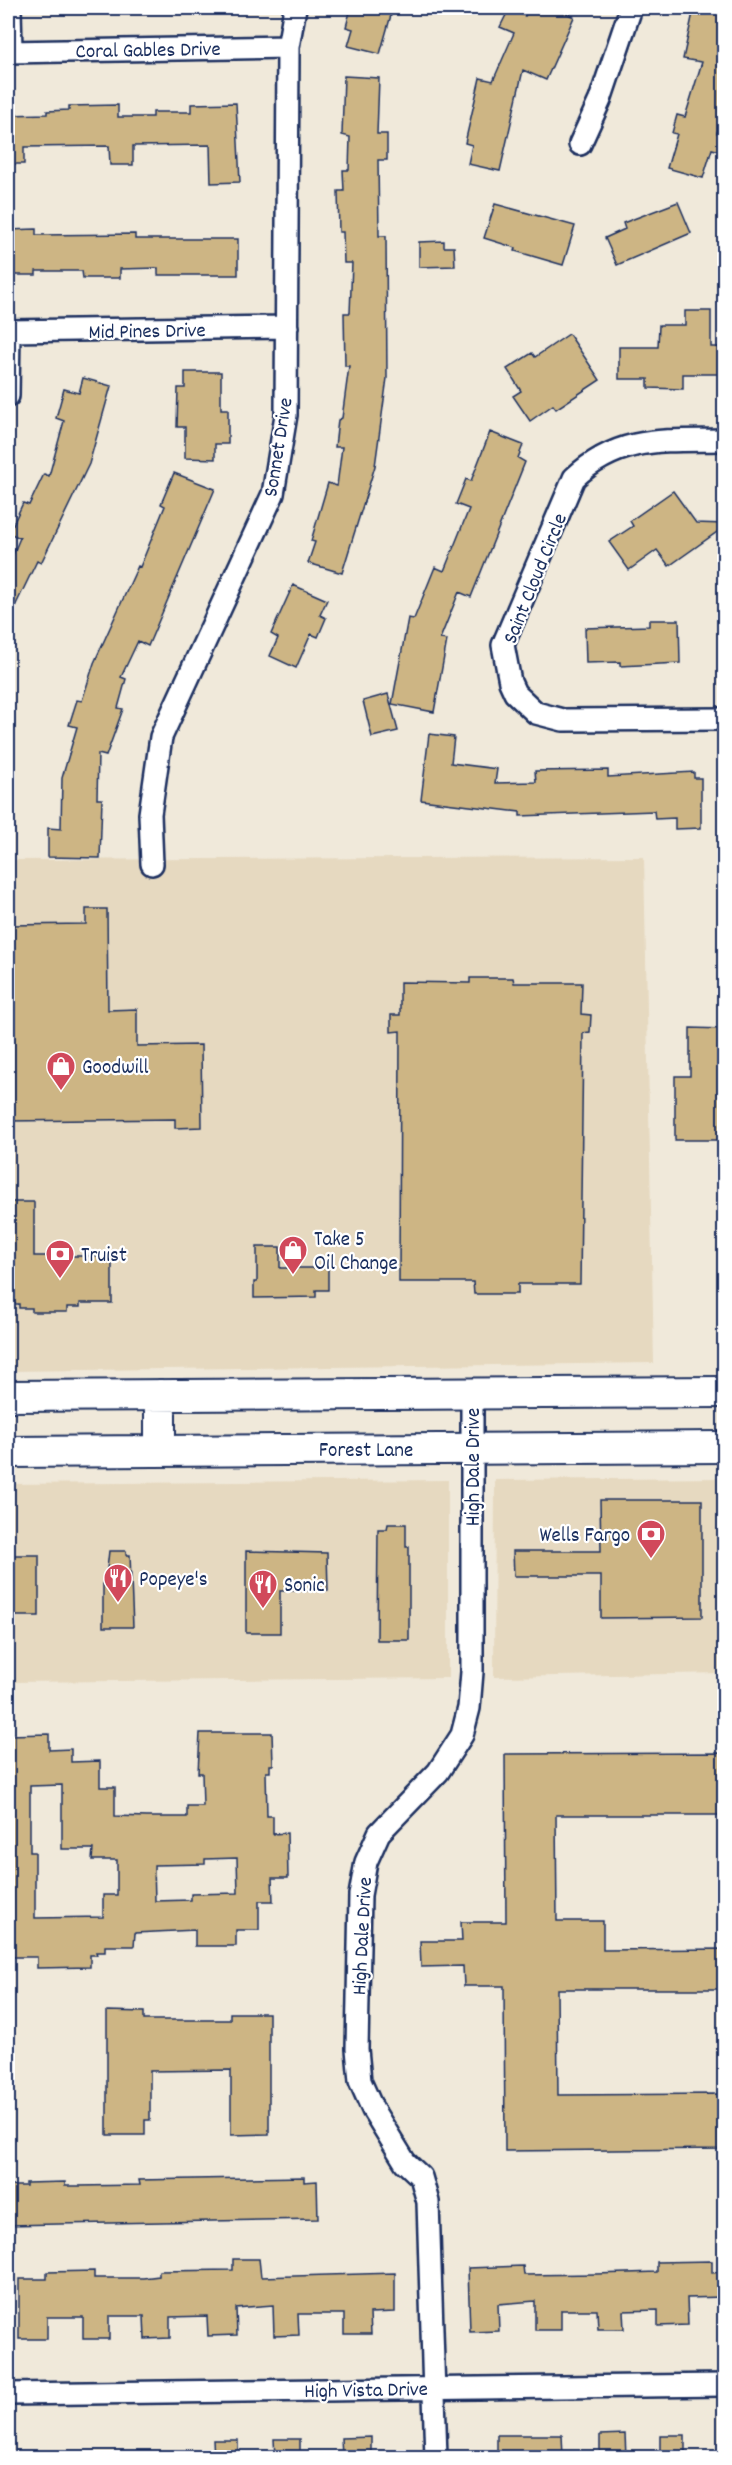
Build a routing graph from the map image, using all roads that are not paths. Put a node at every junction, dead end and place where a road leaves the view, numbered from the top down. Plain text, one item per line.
1 (10, 8) edge
2 (295, 8) edge
3 (631, 8) edge
4 (288, 47) junction
5 (9, 52) edge
6 (580, 144) dead end
7 (287, 327) junction
8 (8, 331) edge
9 (8, 396) edge
10 (724, 440) edge
11 (724, 719) edge
12 (152, 864) dead end
13 (724, 1392) edge
14 (472, 1394) junction
15 (160, 1395) junction
16 (8, 1396) edge
17 (724, 1447) edge
18 (473, 1449) junction
19 (160, 1451) junction
20 (8, 1452) edge
21 (724, 2385) edge
22 (435, 2388) junction
23 (8, 2394) edge
24 (436, 2457) edge

1 - 5 street
2 - 4 street, Sonnet Drive
3 - 6 street
4 - 5 street, Coral Gables Drive
4 - 7 street, Sonnet Drive
7 - 8 street, Mid Pines Drive
7 - 12 street, Sonnet Drive
8 - 9 street
10 - 11 street, Saint Cloud Circle
13 - 14 main road
14 - 15 main road
14 - 18 street, High Dale Drive
15 - 16 main road
15 - 19 main road
17 - 18 main road, Forest Lane
18 - 19 main road, Forest Lane
18 - 22 street, High Dale Drive
19 - 20 main road, Forest Lane
21 - 22 street, High Vista Drive
22 - 23 street, High Vista Drive
22 - 24 street, High Dale Drive

